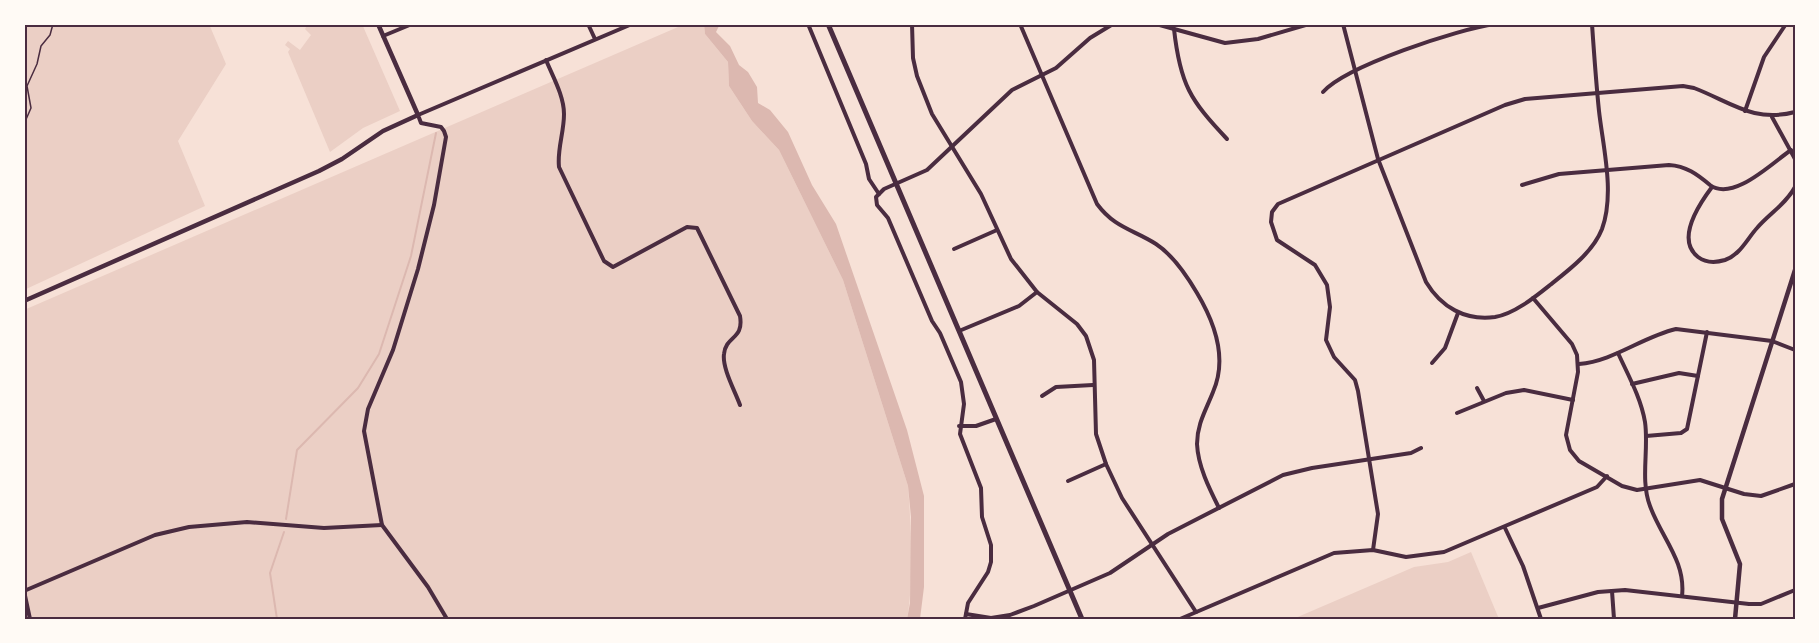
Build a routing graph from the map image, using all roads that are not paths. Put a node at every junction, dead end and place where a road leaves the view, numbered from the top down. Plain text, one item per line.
1 (378, 24) edge
2 (412, 24) edge
3 (588, 24) edge
4 (632, 24) edge
5 (808, 24) edge
6 (828, 24) edge
7 (912, 24) edge
8 (1020, 24) edge
9 (1113, 24) edge
10 (1156, 24) edge
11 (1309, 24) edge
12 (1343, 24) edge
13 (1495, 24) edge
14 (1592, 24) edge
15 (1786, 24) edge
16 (1174, 29) junction
17 (383, 36) junction
18 (595, 39) junction
19 (546, 60) junction
20 (1357, 71) junction
21 (1041, 74) junction
22 (1323, 92) dead end
23 (1597, 93) junction
24 (1745, 111) junction
25 (1795, 112) edge
26 (418, 115) junction
27 (1772, 117) junction
28 (1227, 140) dead end
29 (951, 149) junction
30 (1791, 150) junction
31 (1378, 159) junction
32 (1795, 159) edge
33 (1605, 171) junction
34 (896, 184) junction
35 (1522, 185) dead end
36 (1712, 187) junction
37 (1795, 187) edge
38 (879, 194) junction
39 (997, 230) junction
40 (954, 249) dead end
41 (1795, 270) edge
42 (1037, 292) junction
43 (1533, 298) junction
44 (24, 301) edge
45 (1458, 313) junction
46 (959, 331) junction
47 (1707, 332) junction
48 (1772, 341) junction
49 (1795, 350) edge
50 (1617, 353) junction
51 (1432, 363) dead end
52 (1579, 364) junction
53 (1698, 376) junction
54 (1632, 384) junction
55 (1093, 385) junction
56 (1477, 387) dead end
57 (1042, 396) dead end
58 (1573, 400) junction
59 (1484, 401) junction
60 (740, 405) dead end
61 (1457, 413) dead end
62 (996, 419) junction
63 (1795, 421) edge
64 (959, 426) junction
65 (1795, 431) edge
66 (1646, 436) junction
67 (1421, 448) dead end
68 (1367, 460) junction
69 (1106, 464) junction
70 (1606, 476) junction
71 (1068, 482) dead end
72 (1795, 483) edge
73 (1725, 488) junction
74 (1647, 490) junction
75 (1219, 508) junction
76 (381, 525) junction
77 (1504, 528) junction
78 (1151, 544) junction
79 (1373, 550) junction
80 (24, 590) edge
81 (1070, 590) junction
82 (1795, 590) edge
83 (1612, 591) junction
84 (1682, 596) junction
85 (1736, 603) junction
86 (1538, 608) junction
87 (1196, 612) junction
88 (966, 616) edge
89 (30, 619) edge
90 (447, 619) edge
91 (1082, 619) edge
92 (1180, 619) edge
93 (1541, 619) edge
94 (1614, 619) edge
95 (1734, 619) edge

1 - 17 street
2 - 17 street
3 - 18 street
4 - 18 street
5 - 38 street
6 - 34 main road
7 - 29 street
8 - 21 street
9 - 21 street
10 - 16 street
11 - 16 street
12 - 20 street
13 - 20 street
14 - 23 street
15 - 24 street
16 - 28 street
17 - 26 street
18 - 19 street
19 - 26 street
19 - 60 street
20 - 22 street
20 - 31 street
21 - 29 street
21 - 75 street
23 - 24 street
23 - 31 street
23 - 33 street
24 - 27 street
25 - 27 street
26 - 44 street
26 - 76 street
27 - 30 street
29 - 34 street
29 - 39 street
30 - 32 street
30 - 36 street
31 - 45 street
31 - 68 street
33 - 35 street
33 - 36 street
33 - 43 street
34 - 38 street
34 - 46 main road
36 - 37 street
38 - 64 street
39 - 40 street
39 - 42 street
41 - 48 street
42 - 46 street
42 - 55 street
43 - 45 street
43 - 52 street
45 - 51 street
46 - 62 main road
47 - 48 street
47 - 50 street
47 - 53 street
48 - 49 street
48 - 73 street
50 - 52 street
50 - 54 street
52 - 58 street
53 - 54 street
53 - 66 street
54 - 66 street
55 - 57 street
55 - 69 street
56 - 59 street
58 - 59 street
58 - 70 street
59 - 61 street
62 - 64 street
62 - 81 main road
63 - 65 street
64 - 88 street
66 - 74 street
67 - 68 street
68 - 75 street
68 - 79 street
69 - 71 street
69 - 78 street
70 - 74 street
70 - 77 street
72 - 73 street
73 - 74 street
73 - 85 street
74 - 84 street
75 - 78 street
76 - 80 street
76 - 90 street
77 - 79 street
77 - 86 street
78 - 81 street
78 - 87 street
79 - 87 street
80 - 89 street
81 - 88 street
81 - 91 main road
82 - 85 street
83 - 84 street
83 - 86 street
83 - 94 street
84 - 85 street
85 - 95 street
86 - 93 street
87 - 92 street

